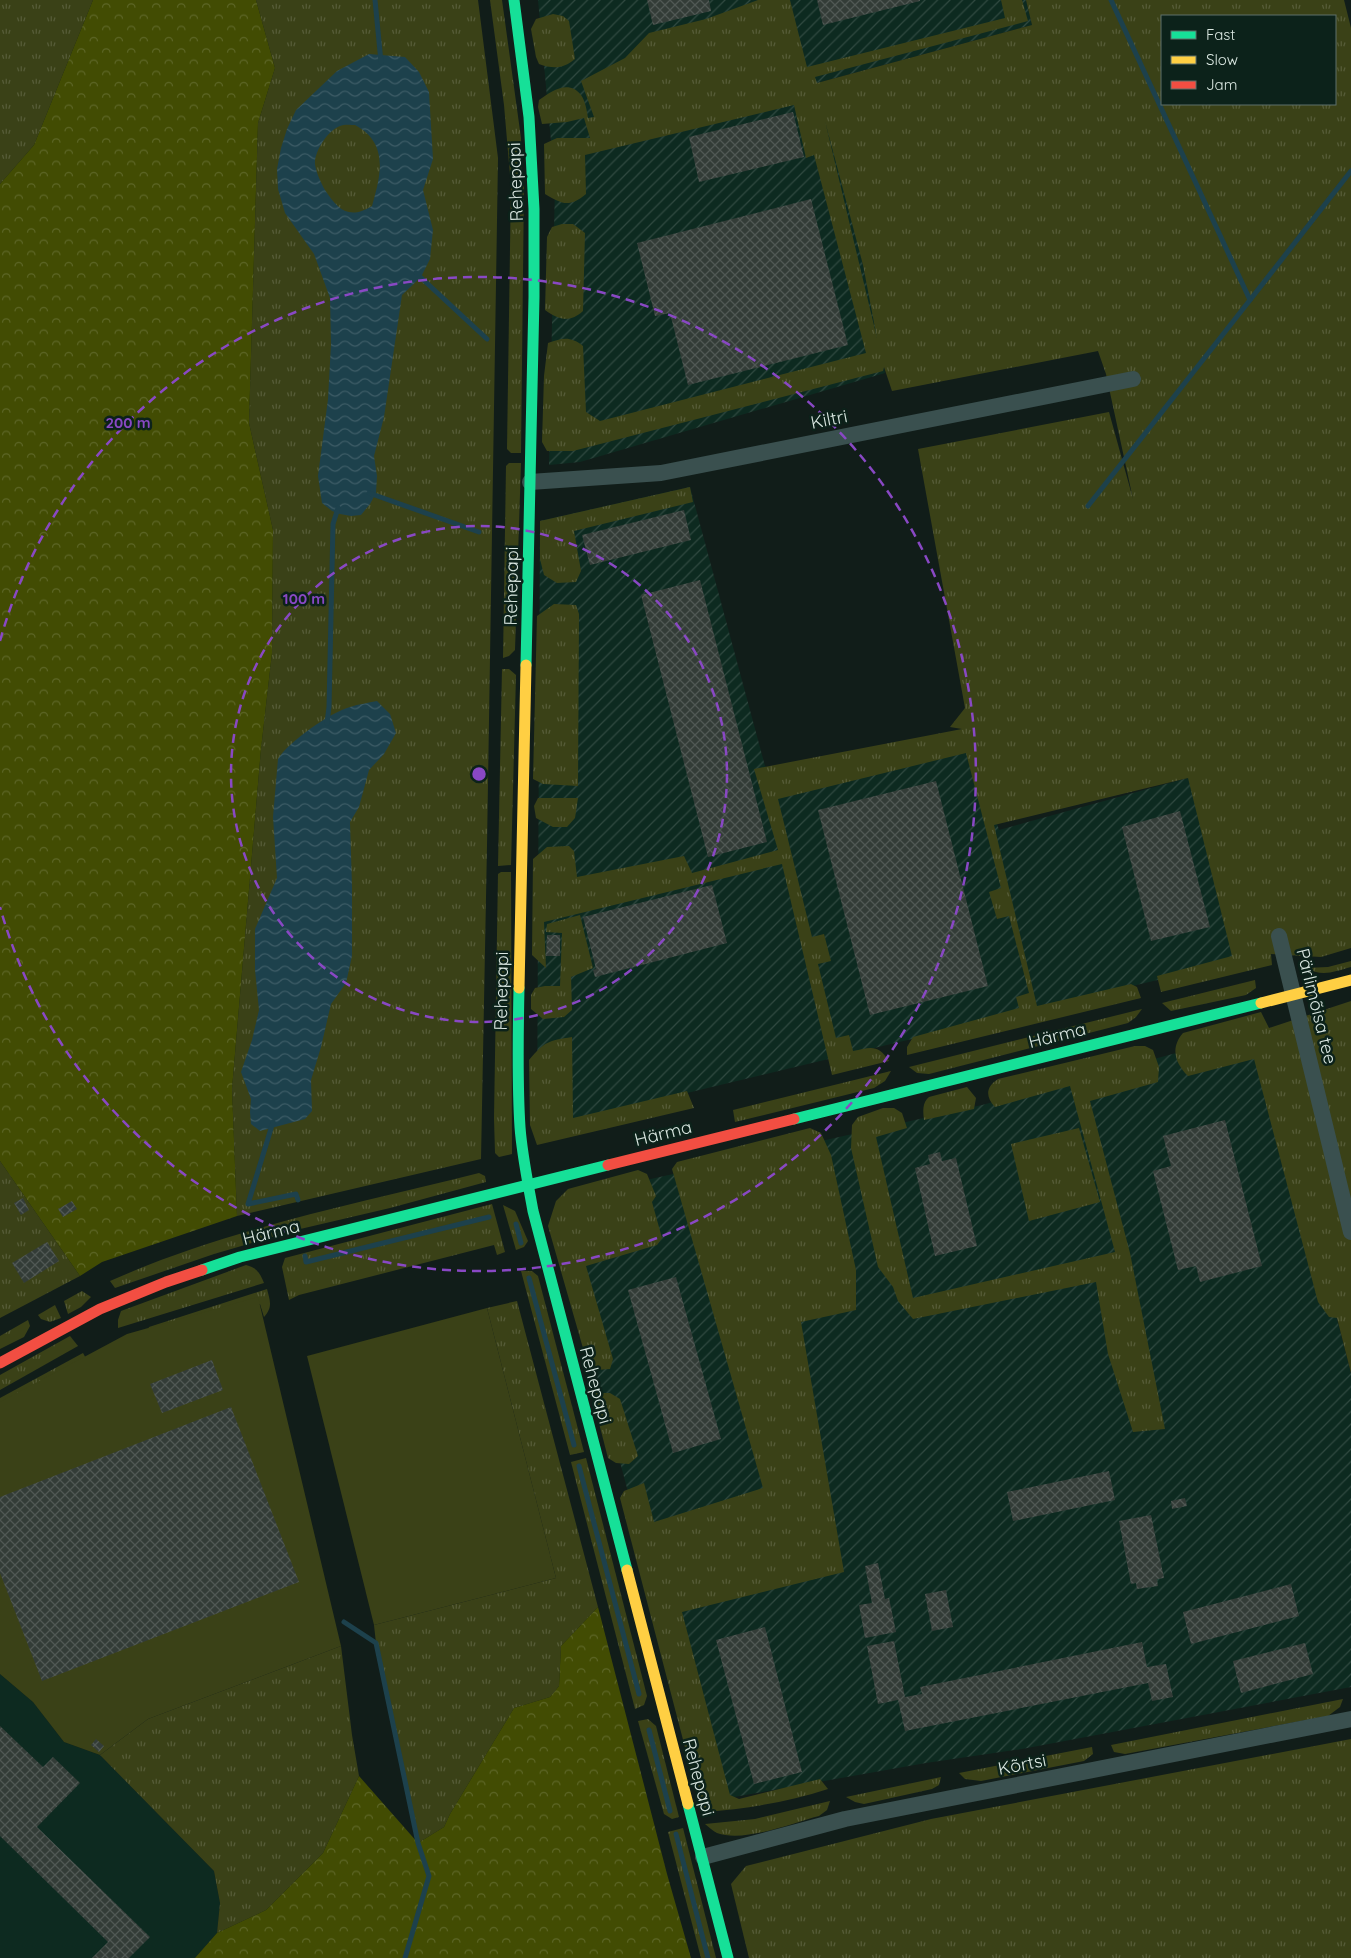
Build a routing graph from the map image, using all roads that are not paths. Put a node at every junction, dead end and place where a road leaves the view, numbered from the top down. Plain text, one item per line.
1 (514, 0) edge
2 (1134, 379) dead end
3 (530, 482) junction
4 (1279, 936) dead end
5 (1351, 980) edge
6 (1294, 995) junction
7 (528, 1185) junction
8 (1351, 1232) edge
9 (0, 1363) edge
10 (1351, 1719) edge
11 (703, 1857) junction
12 (728, 1958) edge

1 - 3 street, Rehepapi
2 - 3 street, Kiltri
3 - 7 street, Rehepapi
4 - 6 street, Pärlimõisa tee
5 - 6 street, Härma
6 - 7 street, Härma
6 - 8 street, Pärlimõisa tee
7 - 9 street, Härma
7 - 11 street, Rehepapi
10 - 11 street, Kõrtsi
11 - 12 street, Rehepapi

